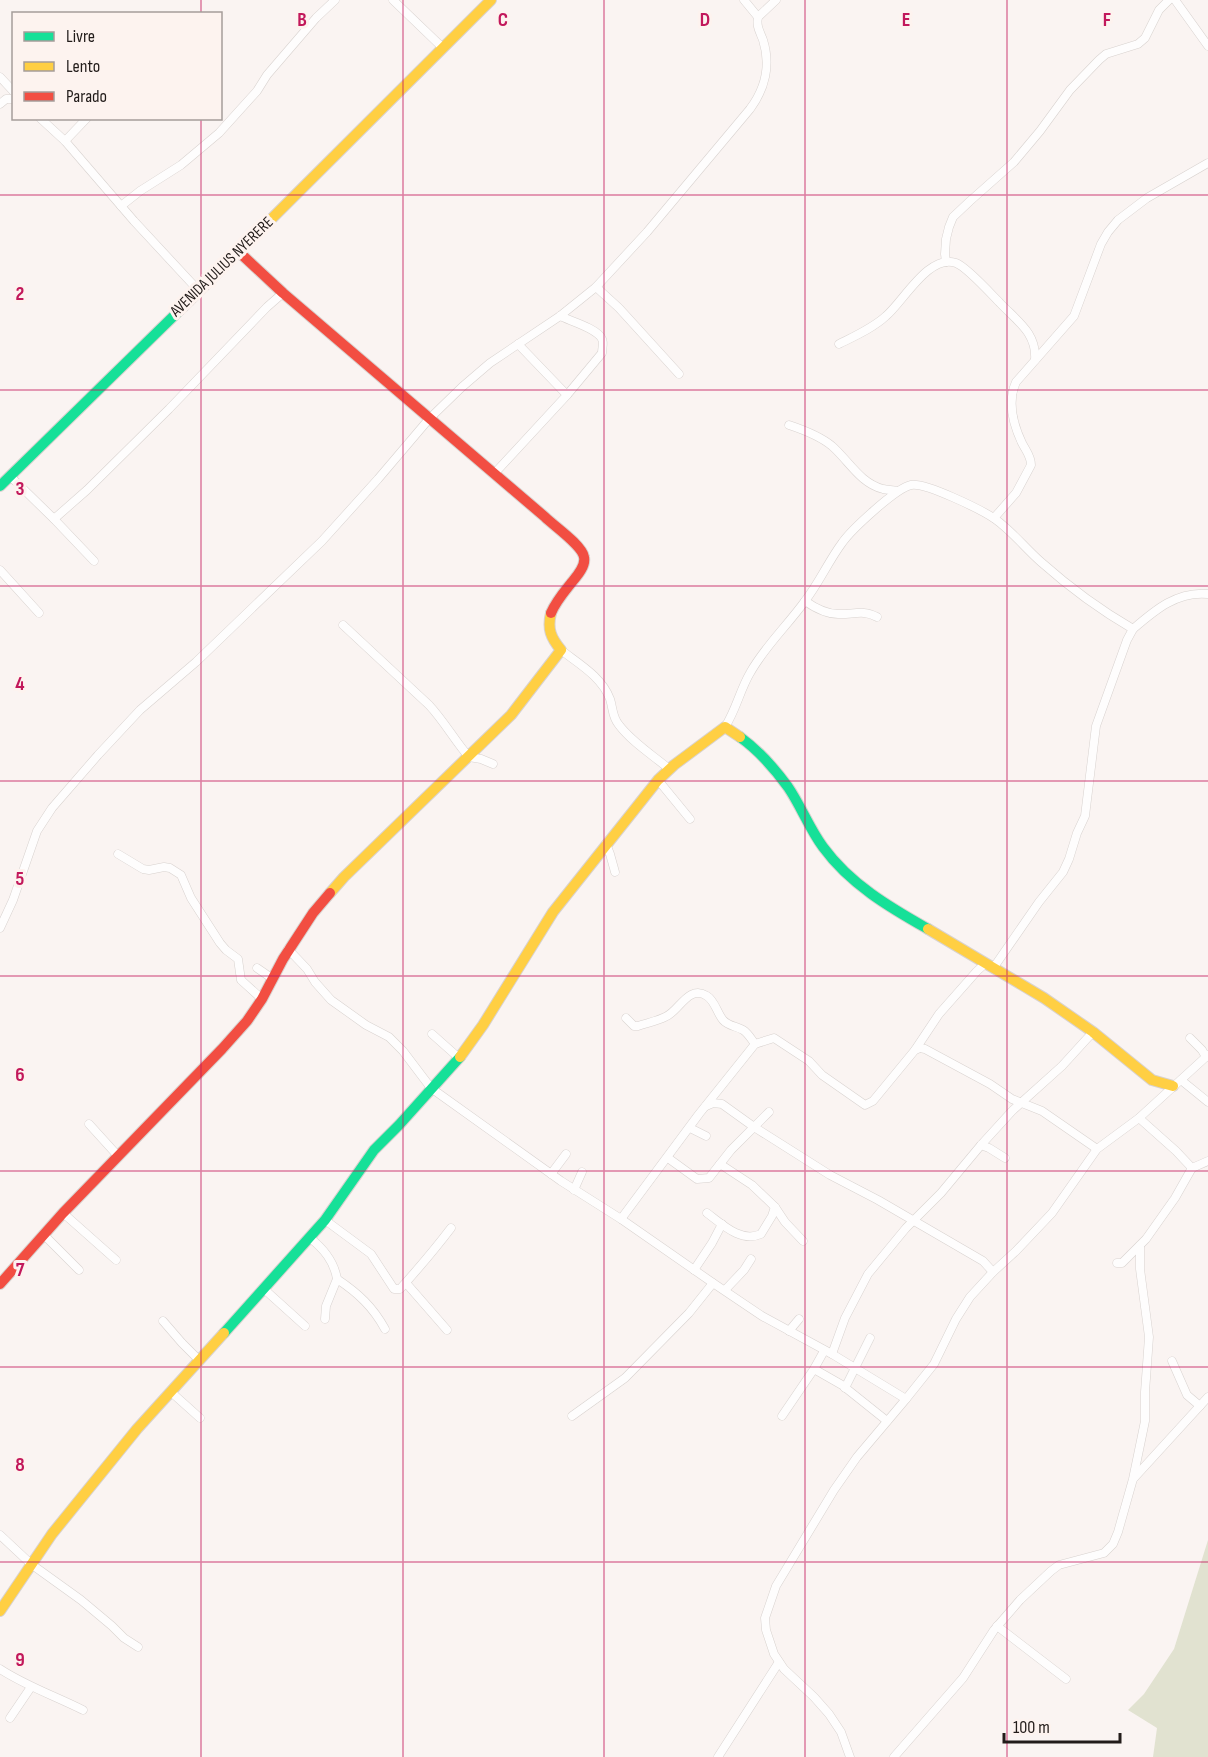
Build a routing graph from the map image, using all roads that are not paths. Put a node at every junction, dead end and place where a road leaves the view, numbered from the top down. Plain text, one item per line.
1 (335, 0) edge
2 (393, 0) edge
3 (491, 0) edge
4 (744, 0) edge
5 (776, 0) edge
6 (1169, 0) edge
7 (1175, 0) edge
8 (759, 17) junction
9 (1208, 46) edge
10 (443, 48) junction
11 (0, 77) edge
12 (12, 90) edge
13 (42, 120) edge
14 (85, 120) edge
15 (65, 141) junction
16 (1208, 163) edge
17 (121, 206) junction
18 (239, 252) junction
19 (946, 262) junction
20 (596, 286) junction
21 (198, 290) junction
22 (283, 293) junction
23 (560, 316) junction
24 (518, 344) junction
25 (839, 344) dead end
26 (1035, 360) junction
27 (679, 374) dead end
28 (567, 395) junction
29 (429, 419) junction
30 (789, 425) dead end
31 (494, 474) junction
32 (10, 476) junction
33 (0, 486) edge
34 (882, 489) junction
35 (897, 491) junction
36 (885, 501) junction
37 (994, 518) junction
38 (54, 519) junction
39 (94, 561) dead end
40 (0, 570) edge
41 (1208, 594) edge
42 (805, 602) junction
43 (39, 613) dead end
44 (877, 617) dead end
45 (343, 625) dead end
46 (1133, 629) junction
47 (561, 650) junction
48 (725, 727) junction
49 (469, 757) junction
50 (493, 764) dead end
51 (668, 768) junction
52 (658, 780) junction
53 (690, 819) dead end
54 (606, 844) junction
55 (118, 854) dead end
56 (615, 872) dead end
57 (0, 928) edge
58 (288, 950) junction
59 (990, 965) junction
60 (257, 968) dead end
61 (273, 979) junction
62 (262, 999) junction
63 (626, 1018) dead end
64 (1093, 1032) junction
65 (432, 1034) dead end
66 (1190, 1038) dead end
67 (755, 1044) junction
68 (915, 1050) junction
69 (1207, 1056) edge
70 (459, 1058) junction
71 (1152, 1080) junction
72 (1177, 1083) junction
73 (431, 1088) junction
74 (719, 1090) junction
75 (1158, 1100) junction
76 (1022, 1102) junction
77 (1208, 1102) edge
78 (722, 1104) junction
79 (706, 1106) junction
80 (770, 1112) dead end
81 (1139, 1118) junction
82 (89, 1124) dead end
83 (754, 1127) junction
84 (690, 1128) junction
85 (706, 1136) dead end
86 (981, 1145) junction
87 (1097, 1149) junction
88 (566, 1154) dead end
89 (118, 1156) junction
90 (668, 1158) junction
91 (1005, 1158) dead end
92 (1208, 1161) edge
93 (720, 1164) junction
94 (1192, 1168) junction
95 (582, 1172) dead end
96 (551, 1174) junction
97 (574, 1190) junction
98 (775, 1207) junction
99 (63, 1213) junction
100 (707, 1213) dead end
101 (903, 1215) junction
102 (325, 1220) junction
103 (621, 1220) junction
104 (913, 1222) junction
105 (722, 1224) junction
106 (451, 1228) dead end
107 (906, 1228) junction
108 (44, 1235) junction
109 (310, 1238) junction
110 (803, 1241) dead end
111 (1140, 1246) junction
112 (116, 1260) dead end
113 (751, 1260) dead end
114 (1117, 1263) dead end
115 (79, 1270) dead end
116 (694, 1270) junction
117 (993, 1272) junction
118 (337, 1279) junction
119 (406, 1283) junction
120 (713, 1283) junction
121 (0, 1284) edge
122 (264, 1289) junction
123 (725, 1290) junction
124 (325, 1319) dead end
125 (799, 1319) dead end
126 (163, 1321) dead end
127 (305, 1326) dead end
128 (385, 1329) dead end
129 (447, 1330) dead end
130 (789, 1331) junction
131 (870, 1338) dead end
132 (828, 1352) junction
133 (199, 1360) junction
134 (1172, 1361) dead end
135 (856, 1368) junction
136 (814, 1369) junction
137 (845, 1388) junction
138 (171, 1392) junction
139 (1208, 1397) edge
140 (906, 1399) junction
141 (1200, 1406) junction
142 (572, 1416) dead end
143 (782, 1416) dead end
144 (200, 1418) dead end
145 (887, 1421) junction
146 (1133, 1479) junction
147 (0, 1535) edge
148 (31, 1564) junction
149 (0, 1611) edge
150 (998, 1626) junction
151 (138, 1647) dead end
152 (780, 1662) junction
153 (0, 1669) edge
154 (1066, 1679) dead end
155 (31, 1687) junction
156 (83, 1710) dead end
157 (10, 1718) dead end
158 (718, 1757) edge
159 (850, 1757) edge
160 (894, 1757) edge

1 - 17 street
2 - 10 street
3 - 10 street, AVENIDA JULIUS NYERERE
4 - 8 street
5 - 8 street
6 - 19 street
7 - 9 street
8 - 20 street
10 - 18 street, AVENIDA JULIUS NYERERE
11 - 12 street
13 - 15 street
14 - 15 street
15 - 17 street
16 - 26 street
17 - 21 street
18 - 21 street, AVENIDA JULIUS NYERERE
18 - 22 street
19 - 25 street
19 - 26 street
20 - 23 street
20 - 27 street
21 - 32 street, AVENIDA JULIUS NYERERE
22 - 29 street
22 - 38 street
23 - 24 street
23 - 28 street
24 - 28 street
24 - 29 street
26 - 37 street
28 - 31 street
29 - 31 street
29 - 57 street
30 - 34 street
31 - 47 street
32 - 33 street, AVENIDA JULIUS NYERERE
32 - 38 street
34 - 35 street
34 - 36 street
35 - 36 street
35 - 37 street
36 - 42 street
37 - 46 street
38 - 39 street
40 - 43 street
41 - 46 street
42 - 44 street
42 - 48 street
45 - 49 street
46 - 59 street
47 - 49 street
47 - 51 street
48 - 51 street
48 - 59 street
49 - 50 street
49 - 58 street
51 - 52 street
52 - 53 street
52 - 54 street
54 - 56 street
54 - 70 street
55 - 62 street
58 - 61 street
58 - 73 street
59 - 64 street
59 - 68 street
60 - 61 street
61 - 62 street
62 - 89 street
63 - 67 street
64 - 71 street
64 - 76 street
65 - 70 street
66 - 69 street
67 - 68 street
67 - 74 street
68 - 76 street
69 - 72 street
70 - 73 street
71 - 72 street
71 - 75 street
72 - 75 street
72 - 77 street
73 - 96 street
73 - 102 street
74 - 78 street
74 - 79 street
75 - 81 street
76 - 86 street
76 - 87 street
78 - 79 street
78 - 83 street
79 - 84 street
80 - 83 street
81 - 87 street
81 - 94 street
82 - 89 street
83 - 93 street
83 - 101 street
84 - 85 street
84 - 90 street
86 - 91 street
86 - 104 street
87 - 117 street
88 - 96 street
89 - 99 street
90 - 93 street
90 - 103 street
92 - 94 street
93 - 98 street
94 - 111 street
95 - 97 street
96 - 97 street
97 - 103 street
98 - 105 street
98 - 110 street
99 - 108 street
99 - 112 street
100 - 105 street
101 - 104 street
101 - 107 street
102 - 109 street
102 - 119 street
103 - 116 street
104 - 107 street
104 - 117 street
105 - 116 street
106 - 119 street
107 - 132 street
108 - 115 street
108 - 121 street
109 - 118 street
109 - 122 street
111 - 114 street
111 - 146 street
113 - 123 street
116 - 120 street
117 - 140 street
118 - 124 street
118 - 128 street
119 - 129 street
120 - 123 street
120 - 142 street
122 - 127 street
122 - 133 street
123 - 130 street
125 - 130 street
126 - 133 street
130 - 132 street
131 - 135 street
132 - 135 street
132 - 136 street
133 - 138 street
134 - 141 street
135 - 137 street
135 - 140 street
136 - 137 street
136 - 143 street
137 - 145 street
138 - 144 street
138 - 148 street
139 - 141 street
140 - 145 street
141 - 146 street
145 - 152 street
146 - 150 street
147 - 148 street
148 - 149 street
148 - 151 street
150 - 154 street
150 - 160 street
152 - 158 street
152 - 159 street
153 - 155 street
155 - 156 street
155 - 157 street

